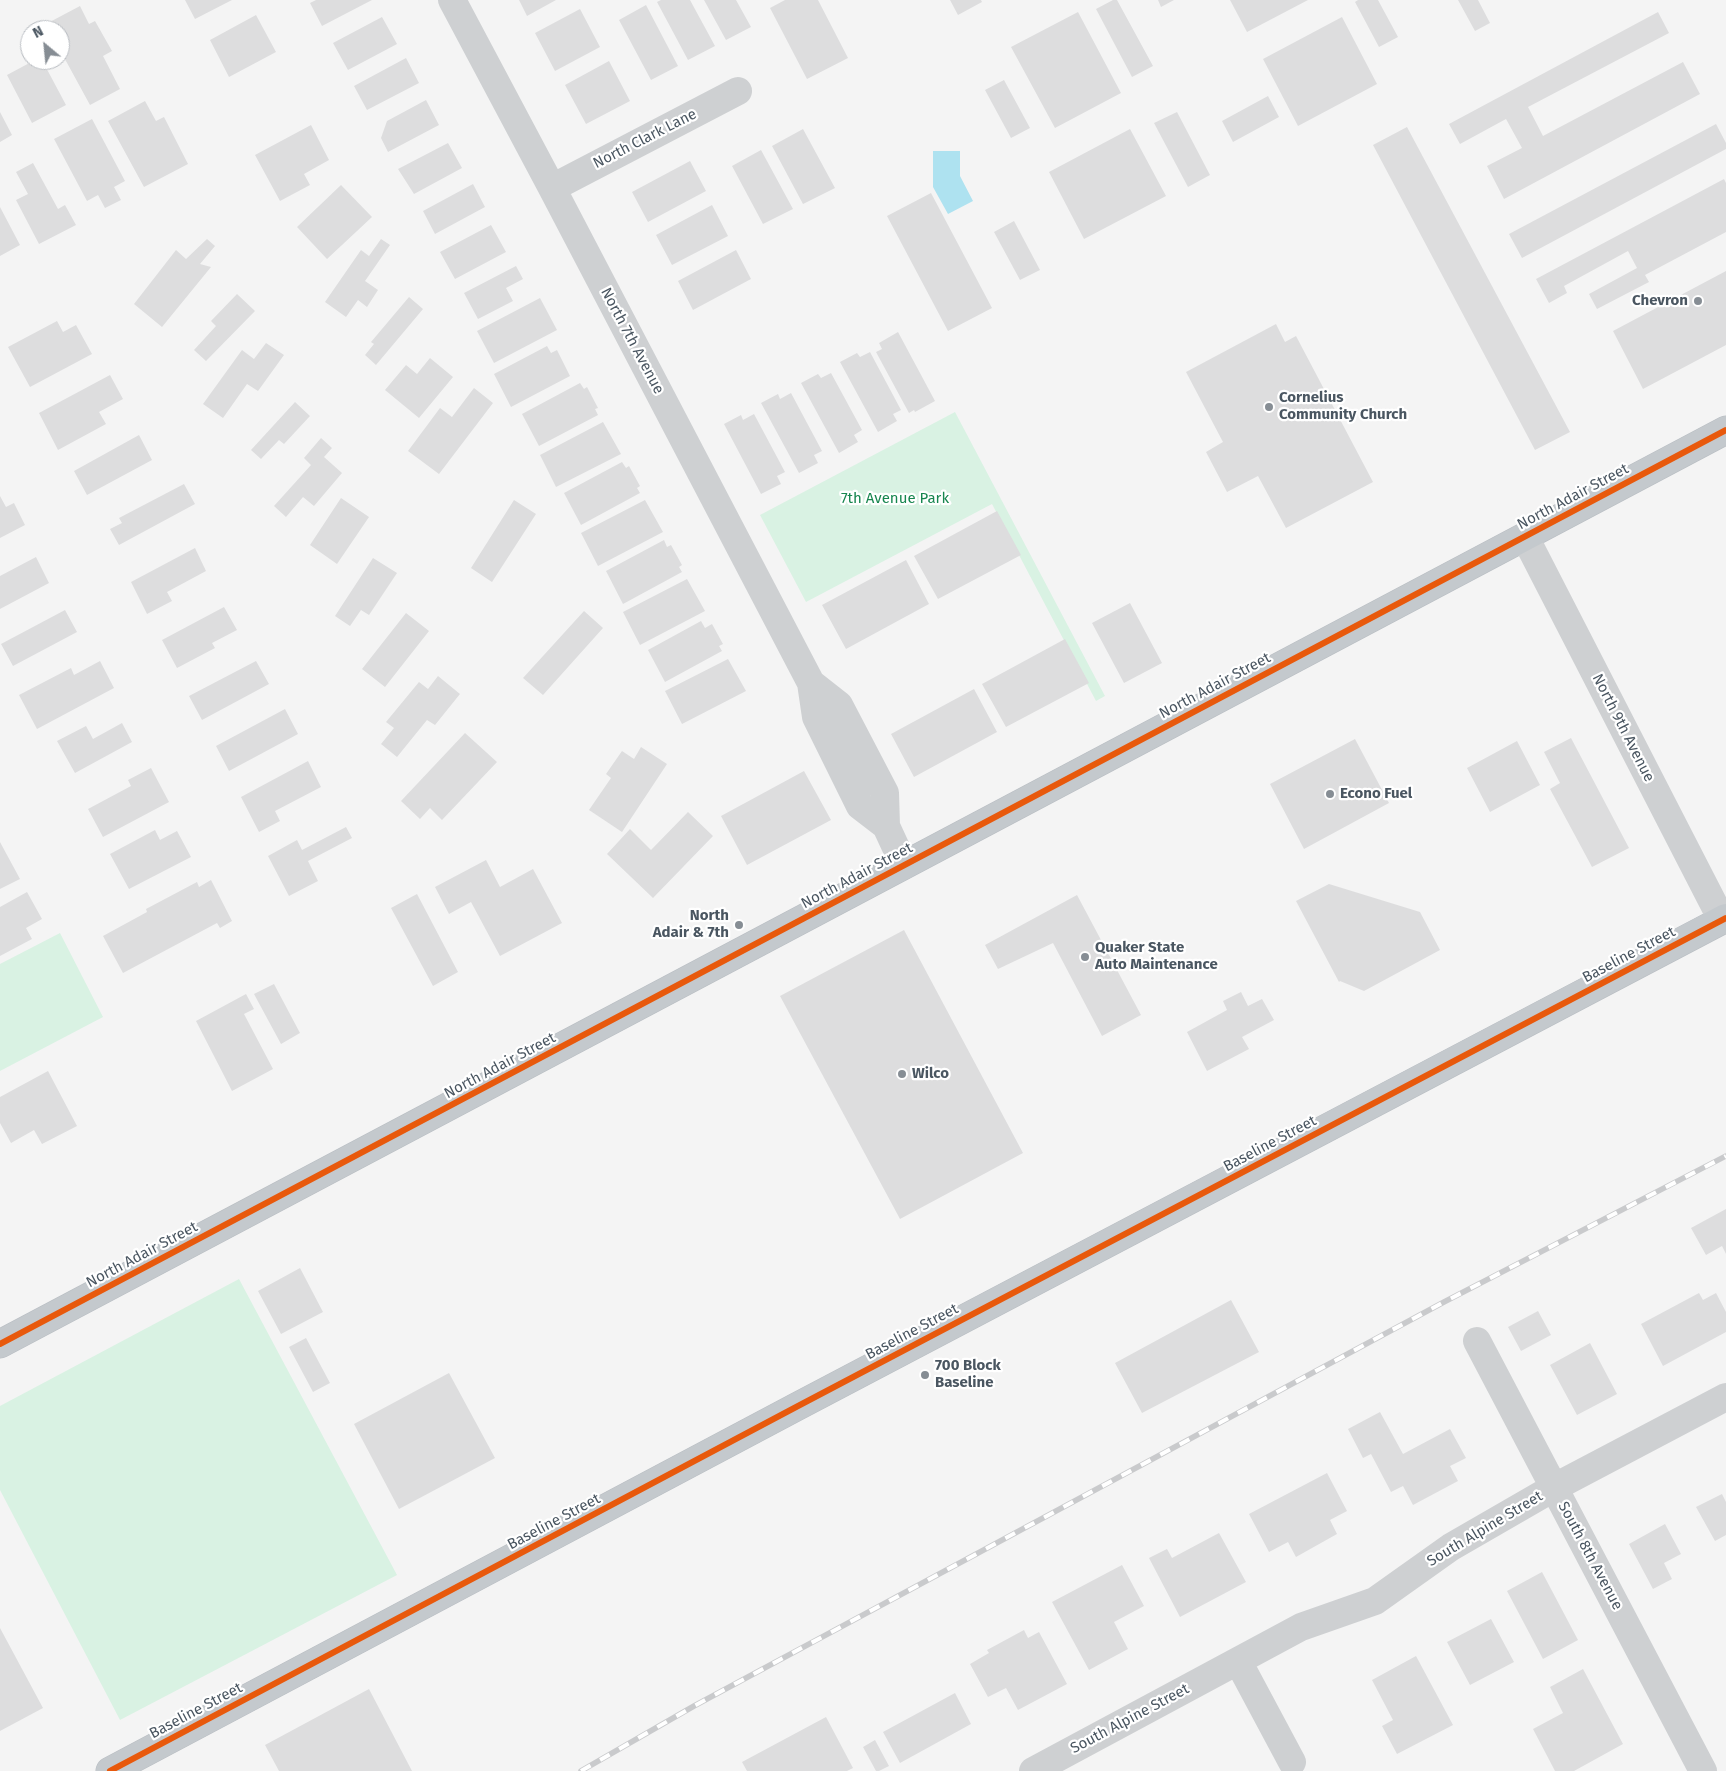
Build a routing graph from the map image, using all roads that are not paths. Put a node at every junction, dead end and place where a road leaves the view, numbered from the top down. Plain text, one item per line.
1 (452, 0) edge
2 (738, 91) dead end
3 (552, 188) junction
4 (1726, 430) edge
5 (1525, 537) junction
6 (904, 864) junction
7 (1724, 919) edge
8 (1477, 1341) dead end
9 (0, 1344) edge
10 (1726, 1397) edge
11 (1555, 1487) junction
12 (1238, 1662) junction
13 (1292, 1762) dead end
14 (110, 1771) edge
15 (1033, 1771) edge
16 (1703, 1771) edge

1 - 3 street, North 7th Avenue
2 - 3 street, North Clark Lane
3 - 6 street, North 7th Avenue
4 - 5 highway, North Adair Street
5 - 6 highway, North Adair Street
5 - 7 street, North 9th Avenue
6 - 9 highway, North Adair Street
7 - 14 highway, Baseline Street
8 - 11 street, South 8th Avenue
10 - 11 street, South Alpine Street
11 - 12 street, South Alpine Street
11 - 16 street, South 8th Avenue
12 - 13 street
12 - 15 street, South Alpine Street

